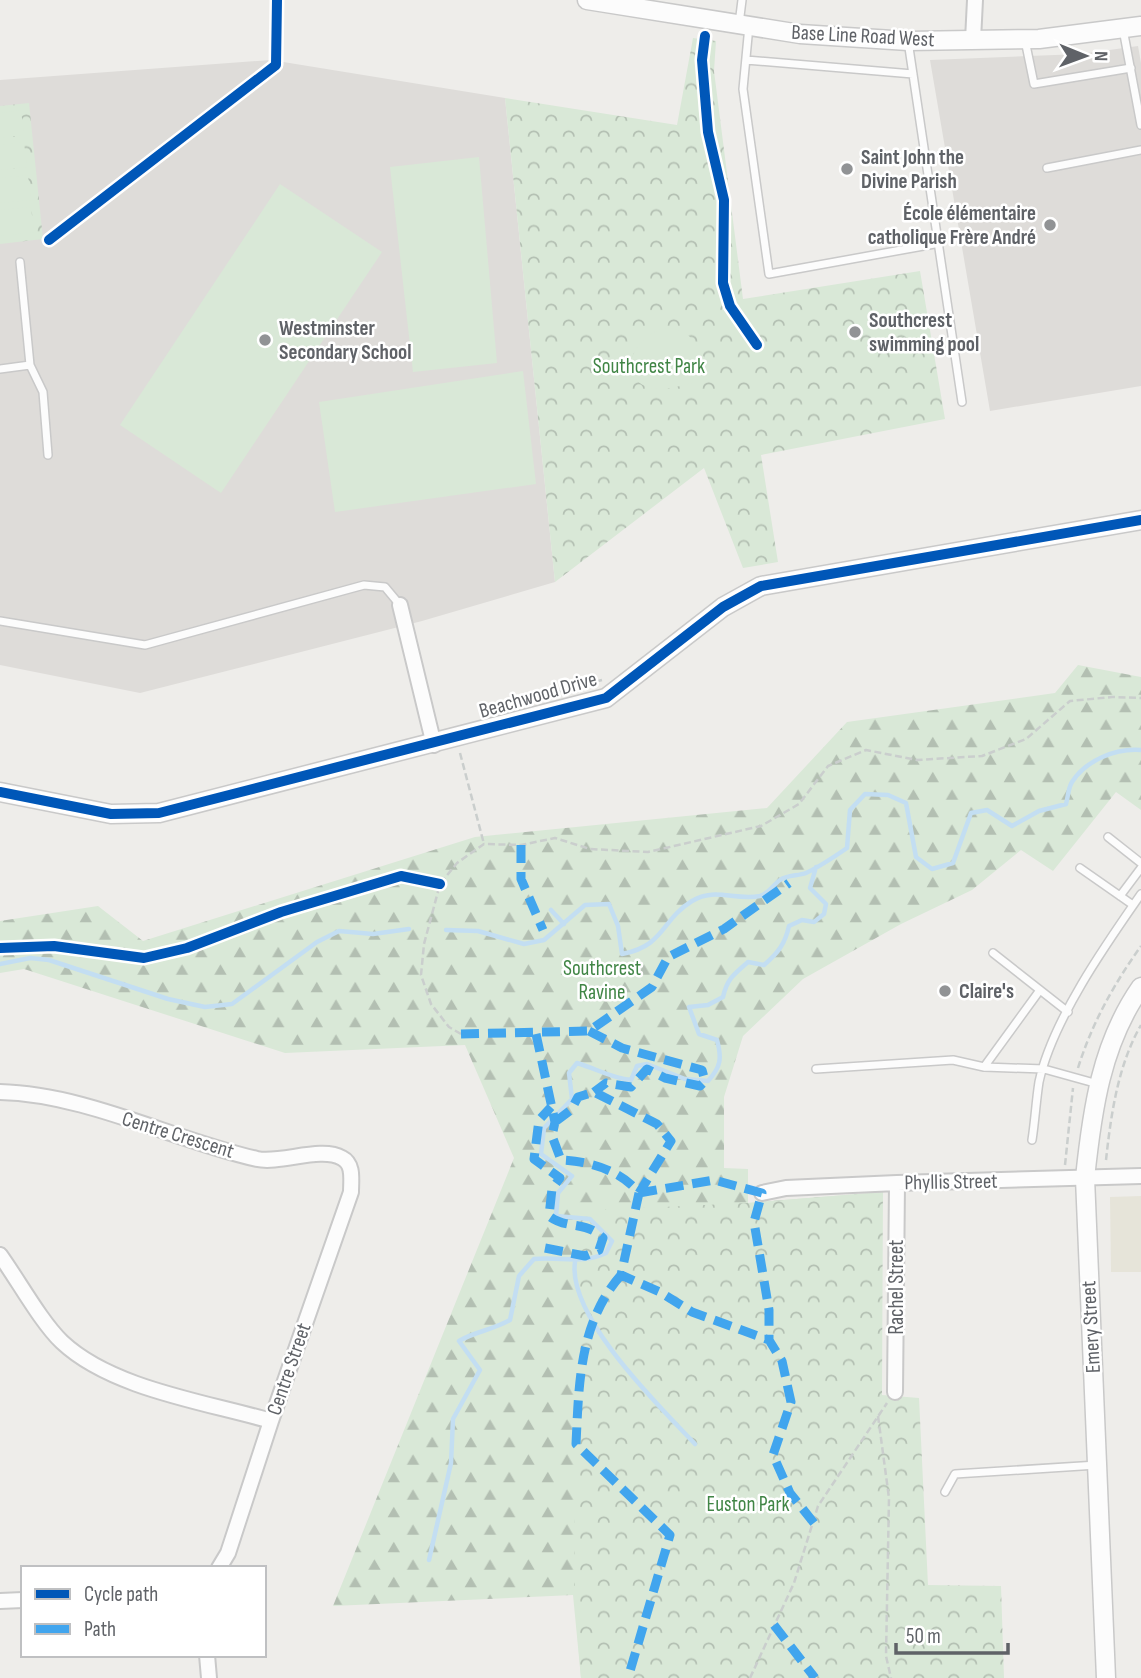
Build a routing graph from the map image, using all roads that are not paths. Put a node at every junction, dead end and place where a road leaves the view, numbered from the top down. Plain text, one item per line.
1 (587, 0) edge
2 (742, 0) edge
3 (975, 0) edge
4 (744, 25) junction
5 (1141, 26) edge
6 (1122, 28) junction
7 (1025, 39) junction
8 (973, 40) junction
9 (908, 41) junction
10 (746, 60) junction
11 (1131, 68) junction
12 (913, 74) junction
13 (1141, 125) edge
14 (1141, 150) edge
15 (1047, 167) dead end
16 (940, 243) junction
17 (20, 262) dead end
18 (30, 365) junction
19 (0, 369) edge
20 (962, 402) dead end
21 (48, 455) dead end
22 (1141, 520) edge
23 (400, 605) joint
24 (0, 621) edge
25 (434, 744) junction
26 (0, 792) edge
27 (1108, 836) dead end
28 (1141, 865) edge
29 (1080, 868) dead end
30 (1141, 894) edge
31 (1121, 896) junction
32 (1133, 905) junction
33 (993, 953) dead end
34 (1141, 988) edge
35 (1040, 990) junction
36 (1068, 1012) junction
37 (984, 1067) junction
38 (816, 1069) dead end
39 (1044, 1069) junction
40 (1099, 1084) junction
41 (0, 1092) edge
42 (1032, 1140) dead end
43 (351, 1169) joint
44 (1141, 1176) edge
45 (1085, 1178) junction
46 (897, 1183) junction
47 (762, 1193) dead end
48 (0, 1255) edge
49 (895, 1392) road end
50 (271, 1420) junction
51 (1098, 1465) junction
52 (945, 1492) dead end
53 (220, 1566) edge
54 (21, 1600) edge
55 (0, 1601) edge
56 (207, 1657) edge
57 (209, 1678) edge
58 (1107, 1678) edge

1 - 4 street, Base Line Road West
2 - 4 lane
3 - 8 street
4 - 9 street, Base Line Road West
4 - 10 lane
5 - 6 street, Base Line Road West
6 - 7 street, Base Line Road West
6 - 11 lane
7 - 8 street, Base Line Road West
7 - 11 lane
8 - 9 street, Base Line Road West
9 - 12 lane
10 - 12 lane
10 - 16 lane
11 - 13 lane
12 - 16 lane
14 - 15 lane
16 - 20 lane
17 - 18 lane
18 - 19 lane
18 - 21 lane
22 - 25 street, Beachwood Drive
23 - 24 lane
23 - 25 street
25 - 26 street, Beachwood Drive
27 - 28 lane
28 - 31 lane
29 - 31 lane
30 - 32 lane
31 - 32 lane
32 - 36 lane
33 - 35 lane
34 - 40 street, Emery Street
35 - 36 lane
35 - 37 lane
36 - 39 lane
37 - 38 lane
37 - 39 lane
39 - 40 lane
39 - 42 lane
40 - 45 street, Emery Street
41 - 43 street, Centre Crescent
43 - 50 street, Centre Street
44 - 45 street, Phyllis Street
45 - 46 street, Phyllis Street
45 - 51 street, Emery Street
46 - 47 street, Phyllis Street
46 - 49 street, Rachel Street
48 - 50 street
50 - 53 street, Centre Street
51 - 52 lane
51 - 58 street, Emery Street
54 - 55 street
56 - 57 street

